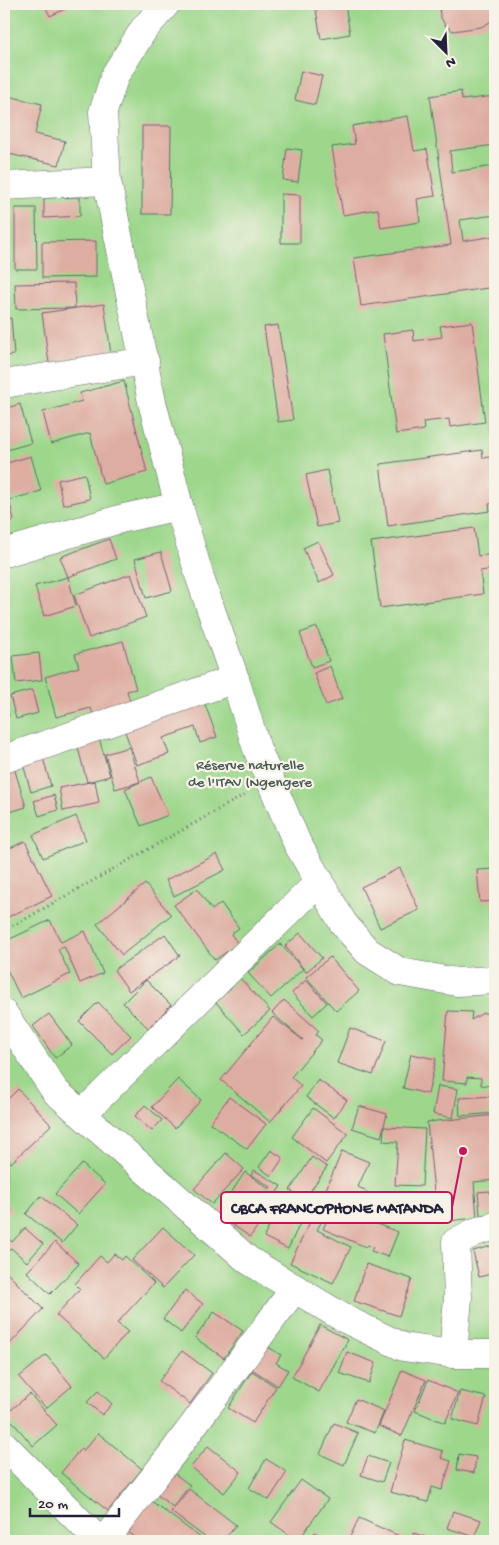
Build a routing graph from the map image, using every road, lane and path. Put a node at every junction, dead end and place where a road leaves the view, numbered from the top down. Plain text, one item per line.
1 (166, 4) edge
2 (107, 182) junction
3 (4, 186) edge
4 (145, 361) junction
5 (4, 384) edge
6 (179, 506) junction
7 (4, 554) edge
8 (235, 679) junction
9 (4, 759) edge
10 (270, 780) junction
11 (320, 881) junction
12 (4, 931) edge
13 (495, 980) edge
14 (4, 1014) edge
15 (82, 1114) junction
16 (495, 1226) edge
17 (295, 1288) junction
18 (454, 1354) junction
19 (495, 1354) edge
20 (4, 1445) edge
21 (99, 1541) edge
22 (104, 1541) edge

1 - 2 street
2 - 3 street
2 - 4 street
4 - 5 street
4 - 6 street
6 - 7 street
6 - 8 street
8 - 9 street
8 - 10 street
10 - 11 street
10 - 12 path
11 - 13 street
11 - 15 street
14 - 15 street
15 - 17 street
16 - 18 street
17 - 18 street
17 - 22 street
18 - 19 street
20 - 21 street

